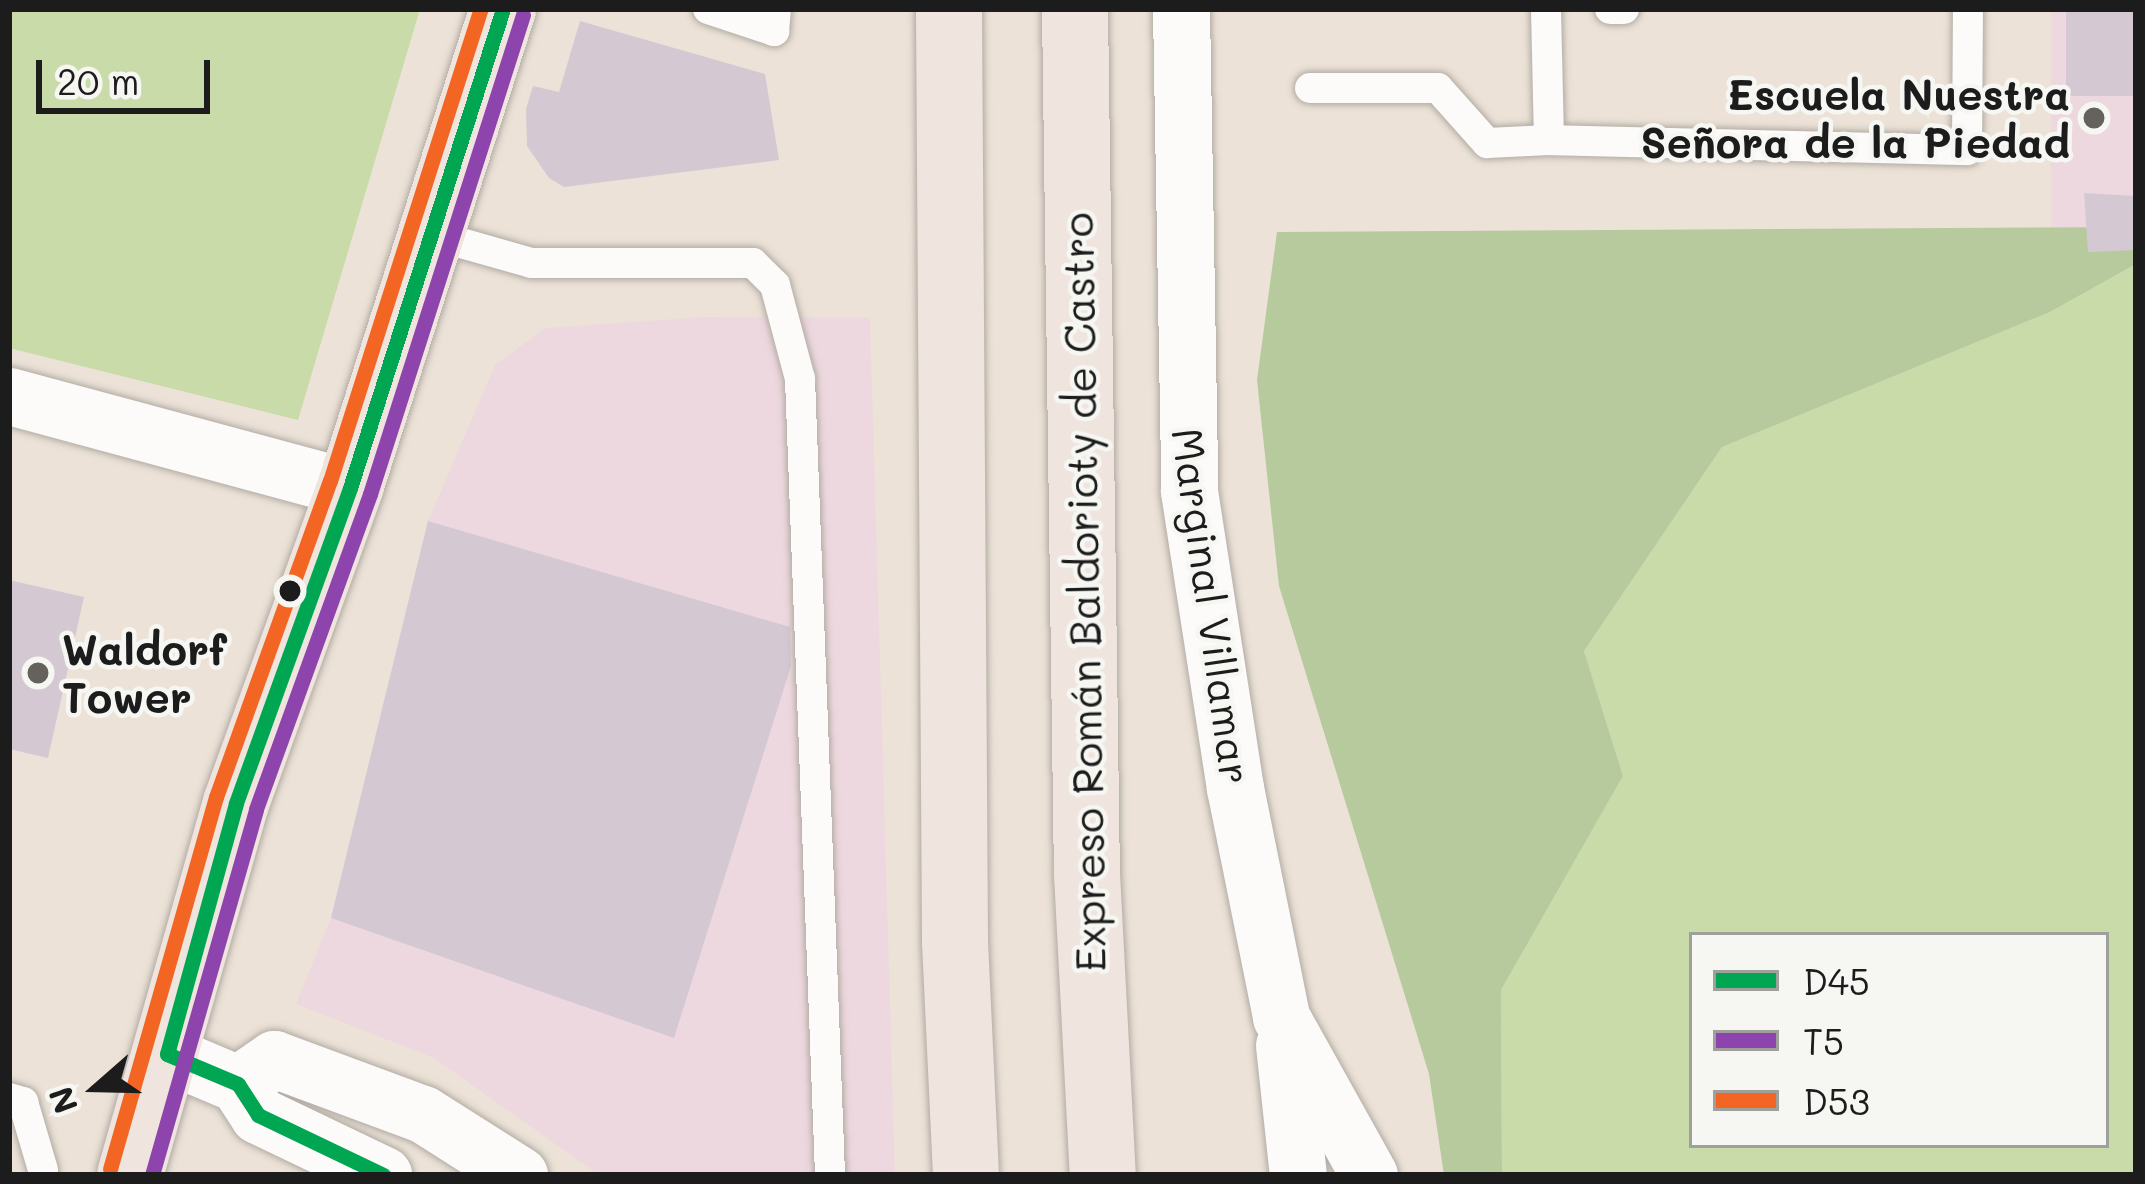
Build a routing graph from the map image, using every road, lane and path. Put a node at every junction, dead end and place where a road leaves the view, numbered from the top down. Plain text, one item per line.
1 (503, 9) edge
2 (708, 9) edge
3 (776, 9) edge
4 (949, 9) edge
5 (1075, 9) edge
6 (1181, 9) edge
7 (1546, 9) edge
8 (1610, 9) edge
9 (1624, 9) edge
10 (1968, 9) edge
11 (1310, 88) dead end
12 (1549, 140) junction
13 (433, 235) junction
14 (9, 396) edge
15 (350, 488) junction
16 (1281, 1017) junction
17 (167, 1054) junction
18 (238, 1084) junction
19 (9, 1098) edge
20 (9, 1161) edge
21 (50, 1173) edge
22 (130, 1175) edge
23 (383, 1175) edge
24 (520, 1175) edge
25 (830, 1175) edge
26 (966, 1175) edge
27 (1103, 1175) edge
28 (1298, 1175) edge
29 (1369, 1175) edge

1 - 13 main road
2 - 3 lane
4 - 26 main road
5 - 27 main road, Expreso Román Baldorioty de Castro
6 - 16 street, Marginal Villamar
7 - 12 lane
8 - 9 lane
10 - 12 lane
11 - 12 lane
13 - 15 main road
13 - 25 lane
14 - 15 street
15 - 17 main road
16 - 28 street
16 - 29 street, Marginal Villamar
17 - 18 street
17 - 22 main road
18 - 23 street
18 - 24 street
19 - 21 lane
20 - 21 lane

